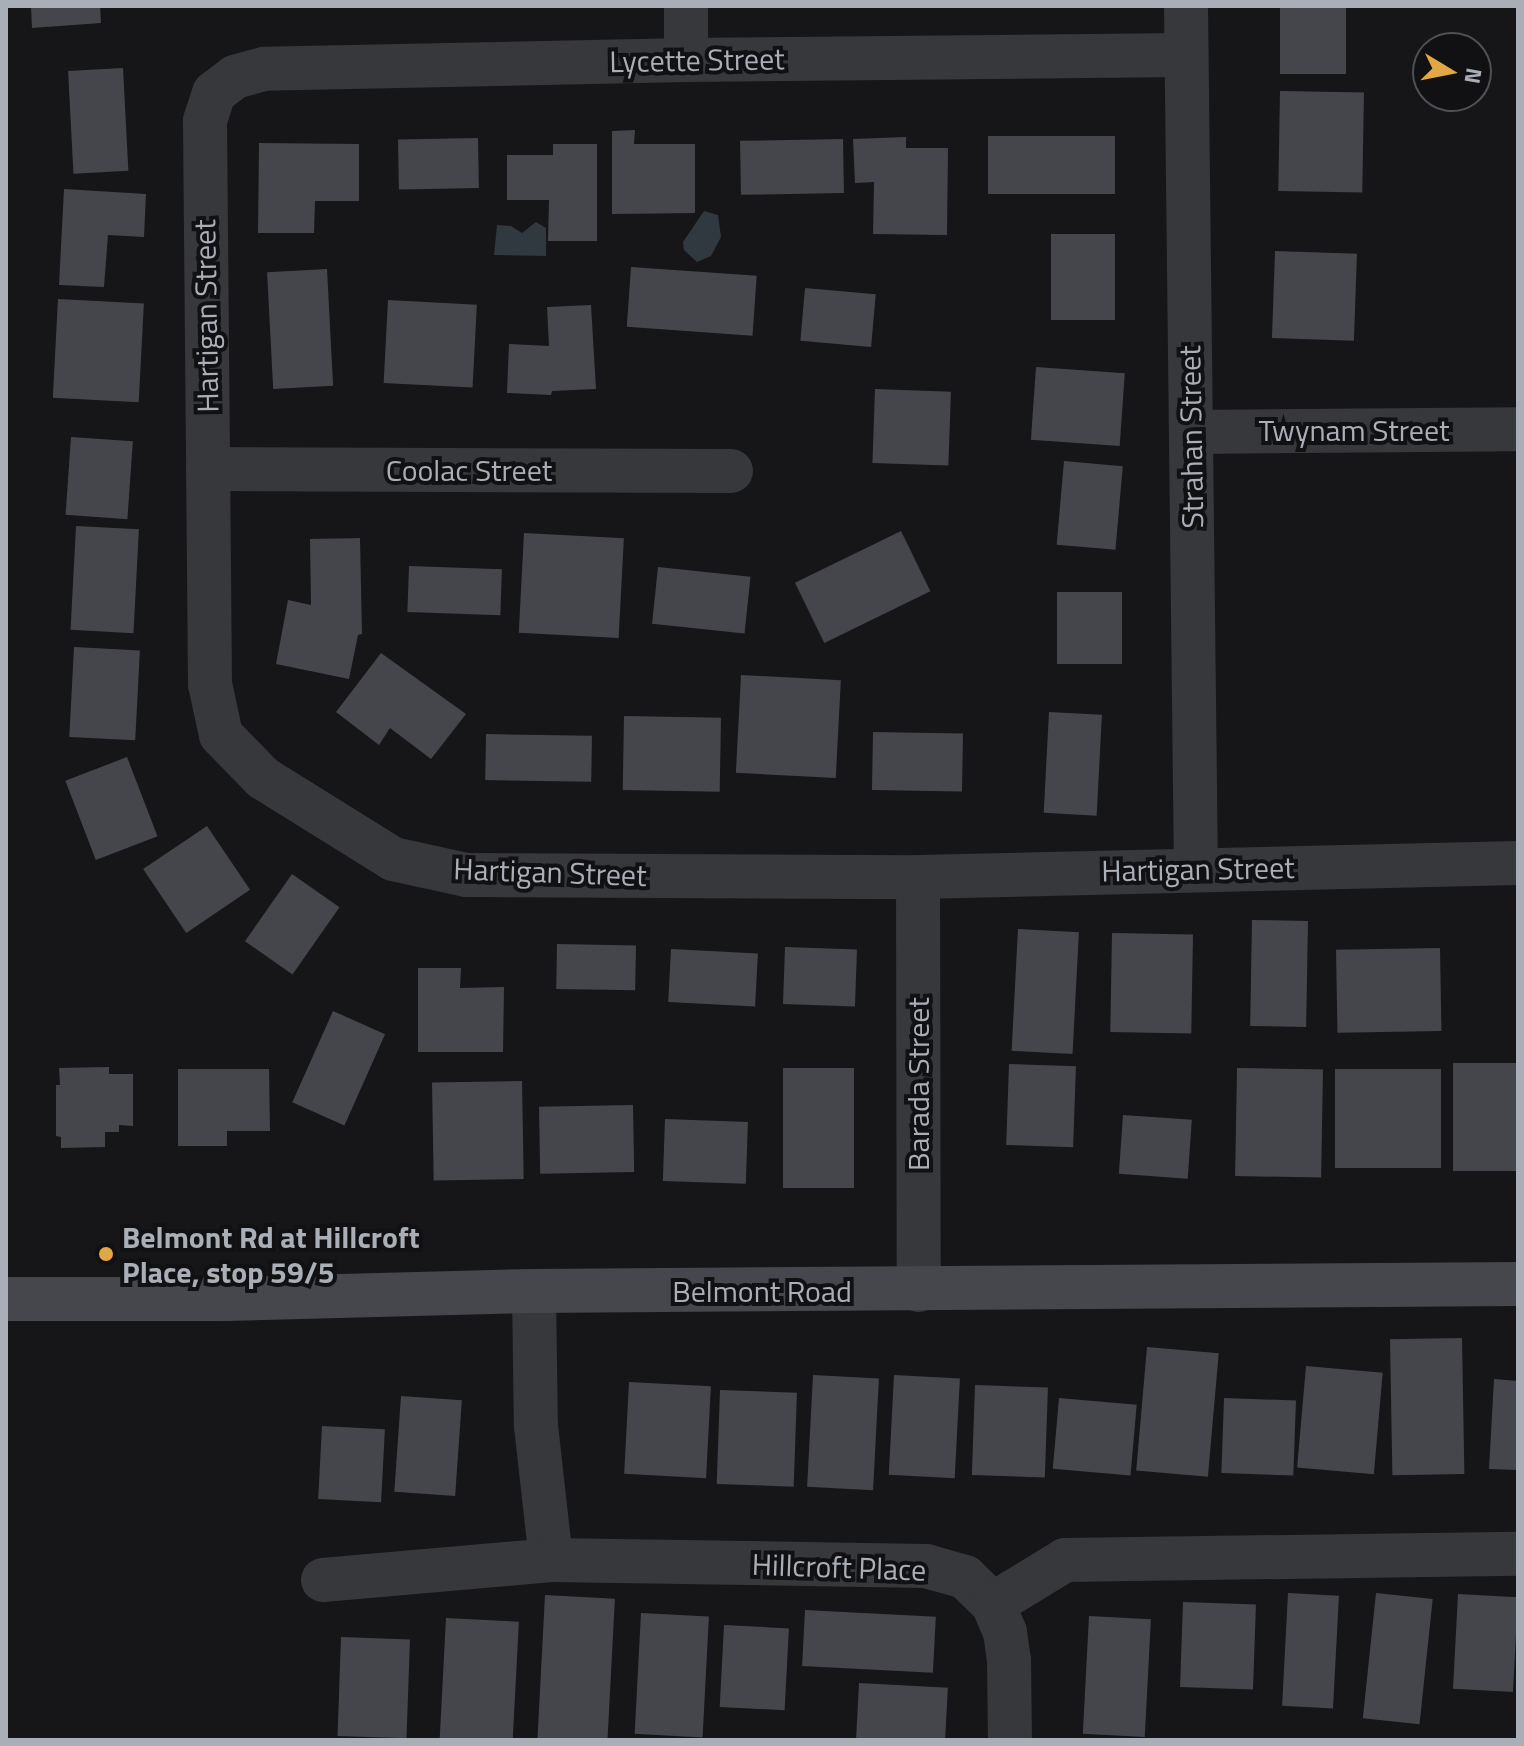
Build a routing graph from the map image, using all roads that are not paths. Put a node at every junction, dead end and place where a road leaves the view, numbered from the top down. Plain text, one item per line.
1 (686, 6) edge
2 (1186, 6) edge
3 (1186, 55) junction
4 (686, 60) junction
5 (214, 93) joint
6 (1518, 429) edge
7 (1191, 432) junction
8 (208, 469) junction
9 (731, 471) dead end
10 (1518, 863) edge
11 (1196, 868) junction
12 (918, 877) junction
13 (1518, 1284) edge
14 (919, 1290) junction
15 (534, 1291) junction
16 (6, 1299) edge
17 (1518, 1554) edge
18 (551, 1560) junction
19 (323, 1580) dead end
20 (993, 1604) junction
21 (1010, 1740) edge

1 - 4 street
2 - 3 street, Strahan Street
3 - 4 street, Lycette Street
3 - 7 street, Strahan Street
4 - 5 street, Lycette Street
5 - 8 street, Hartigan Street
6 - 7 street, Twynam Street
7 - 11 street, Strahan Street
8 - 9 street, Coolac Street
8 - 12 street, Hartigan Street
10 - 11 street, Hartigan Street
11 - 12 street, Hartigan Street
12 - 14 street, Barada Street
13 - 14 main road, Belmont Road
14 - 15 main road, Belmont Road
15 - 16 main road, Belmont Road
15 - 18 street
17 - 20 street
18 - 19 street, Hillcroft Place
18 - 20 street, Hillcroft Place
20 - 21 street

